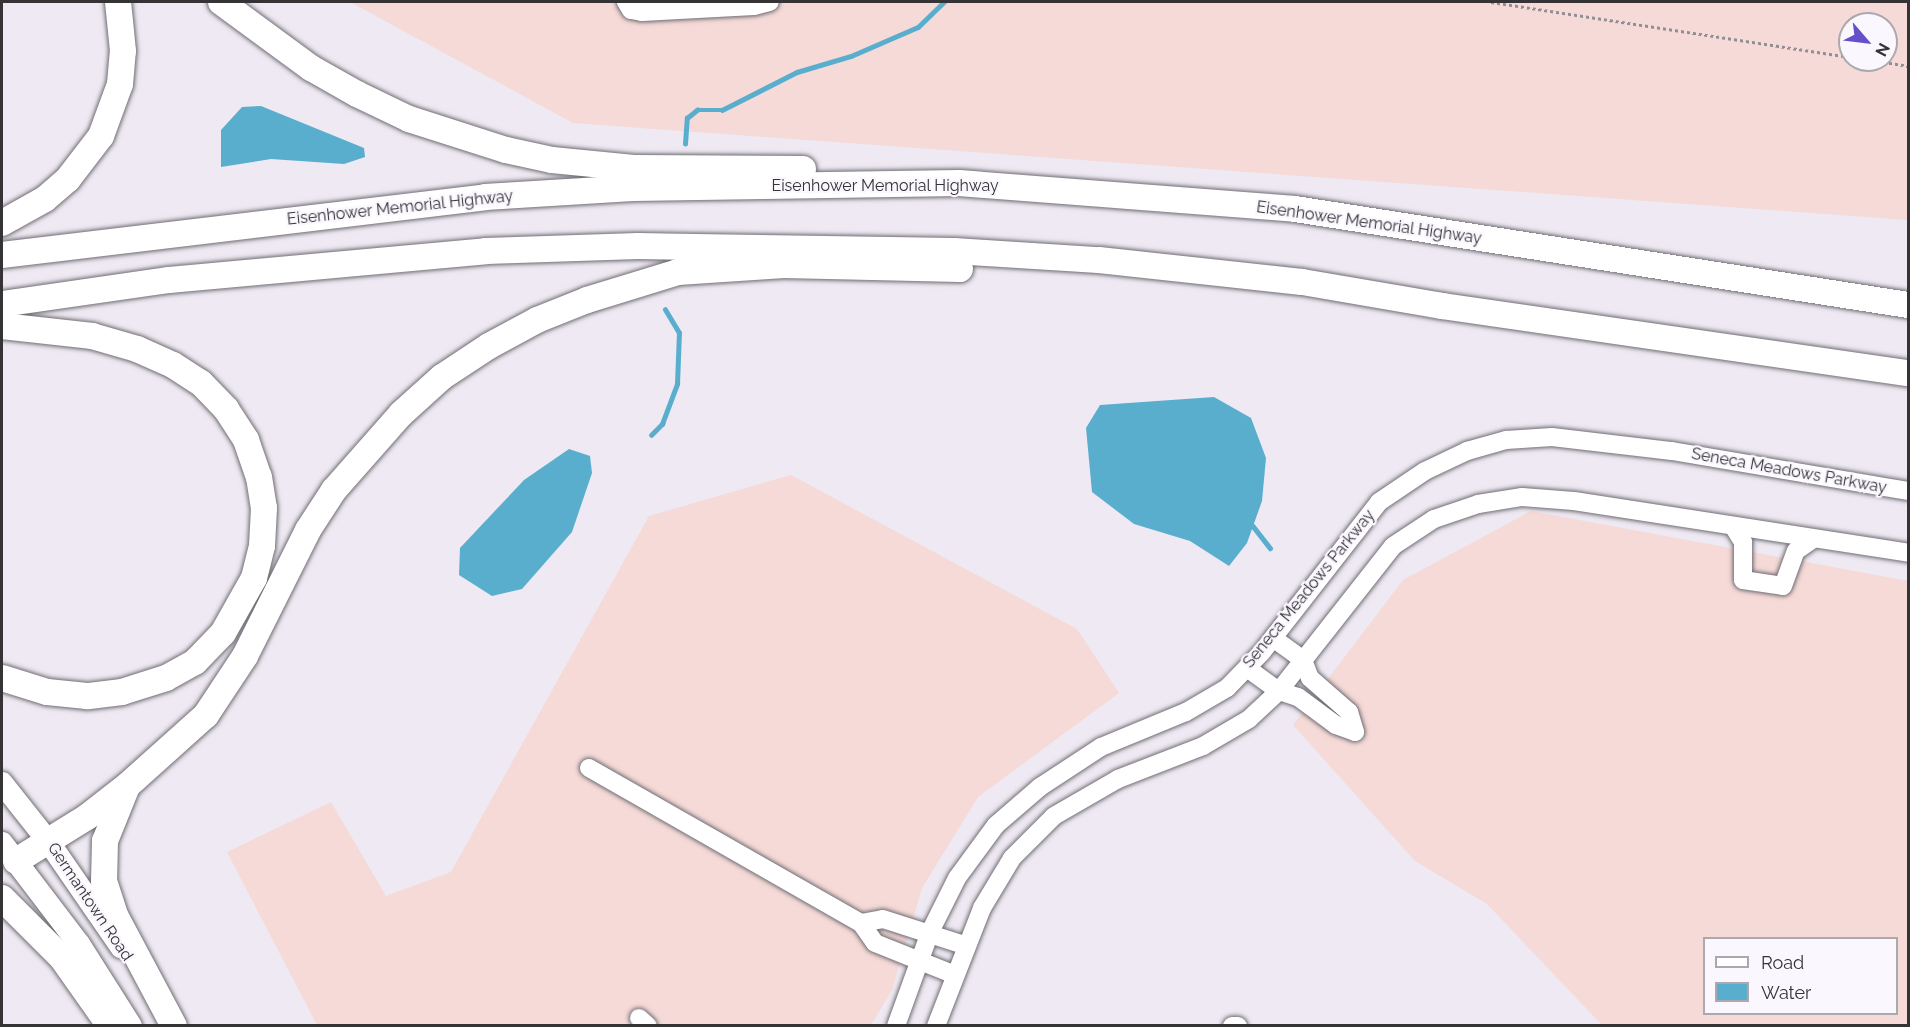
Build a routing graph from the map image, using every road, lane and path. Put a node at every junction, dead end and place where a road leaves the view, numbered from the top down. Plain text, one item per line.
1 (118, 2) edge
2 (221, 2) edge
3 (626, 2) edge
4 (770, 2) edge
5 (1491, 2) edge
6 (1838, 55) edge
7 (959, 183) junction
8 (2, 222) edge
9 (2, 255) edge
10 (1302, 282) junction
11 (2, 304) edge
12 (1908, 305) edge
13 (2, 326) edge
14 (1908, 373) edge
15 (1908, 491) edge
16 (1733, 526) junction
17 (1813, 539) junction
18 (1908, 553) edge
19 (1273, 638) junction
20 (1303, 660) junction
21 (1246, 668) junction
22 (2, 678) edge
23 (1279, 691) junction
24 (589, 768) dead end
25 (2, 783) edge
26 (128, 785) junction
27 (48, 841) junction
28 (9, 852) edge
29 (2, 898) edge
30 (861, 923) junction
31 (930, 932) junction
32 (967, 946) junction
33 (921, 961) junction
34 (956, 975) junction
35 (124, 1021) edge
36 (174, 1026) edge
37 (896, 1026) edge
38 (936, 1026) edge

1 - 8 highway
2 - 7 highway
3 - 4 street
5 - 6 path
7 - 9 highway, Eisenhower Memorial Highway
7 - 12 highway, Eisenhower Memorial Highway
10 - 11 highway
10 - 14 highway
10 - 26 highway
13 - 22 highway
15 - 19 street, Seneca Meadows Parkway
16 - 17 street
16 - 17 street
16 - 20 street
17 - 18 street
19 - 20 street
19 - 21 street, Seneca Meadows Parkway
20 - 23 street
20 - 23 street
21 - 23 street
21 - 31 street, Seneca Meadows Parkway
23 - 32 street
24 - 30 street
25 - 27 main road, Germantown Road
26 - 27 highway
26 - 36 highway
27 - 28 highway
27 - 36 main road, Germantown Road
28 - 35 main road, Germantown Road
29 - 35 highway
30 - 31 street
30 - 33 street
31 - 32 street
31 - 33 street, Seneca Meadows Parkway
32 - 34 street
33 - 34 street
33 - 37 street, Seneca Meadows Parkway
34 - 38 street

